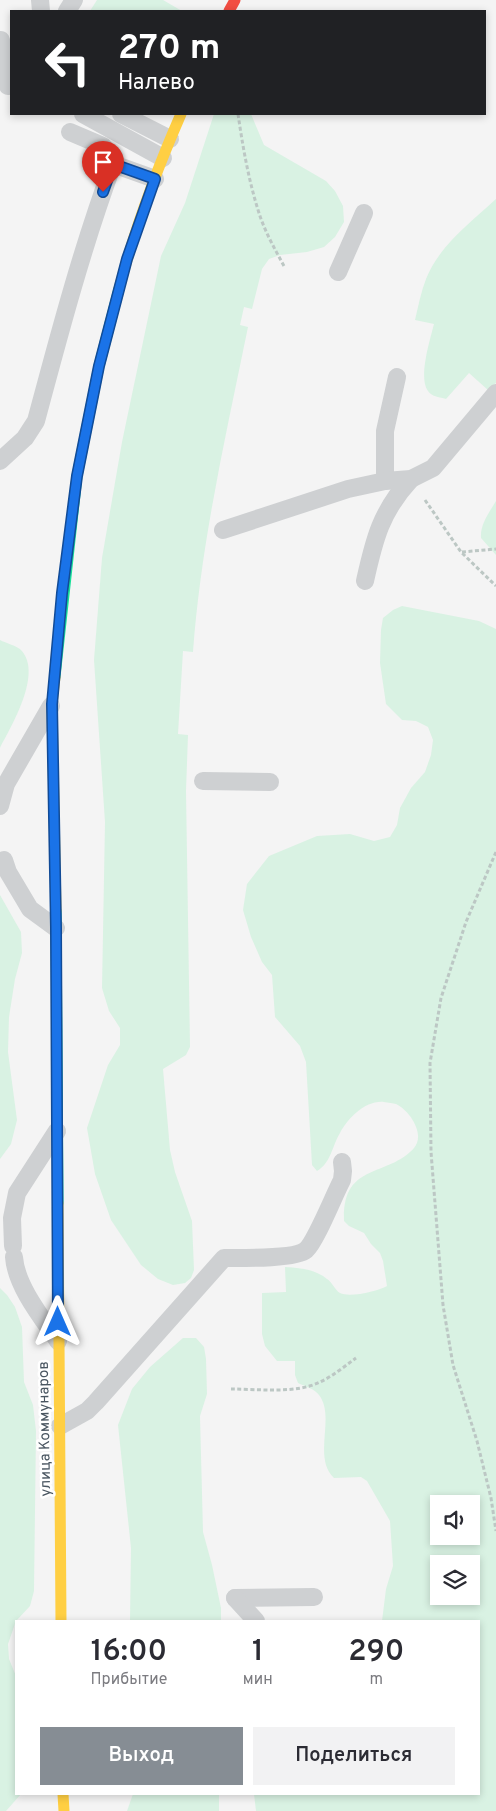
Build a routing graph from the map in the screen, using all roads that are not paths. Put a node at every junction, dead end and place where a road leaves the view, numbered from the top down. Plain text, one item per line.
1 (1, 40) edge
2 (6, 86) edge
3 (85, 115) edge
4 (123, 115) edge
5 (181, 115) edge
6 (70, 132) dead end
7 (170, 139) junction
8 (163, 158) junction
9 (113, 164) junction
10 (155, 179) junction
11 (364, 213) dead end
12 (338, 272) dead end
13 (396, 376) dead end
14 (496, 393) edge
15 (0, 461) edge
16 (410, 479) junction
17 (386, 481) junction
18 (223, 530) dead end
19 (365, 582) dead end
20 (52, 704) junction
21 (203, 781) dead end
22 (270, 782) dead end
23 (0, 806) edge
24 (4, 860) dead end
25 (56, 928) junction
26 (57, 1130) junction
27 (342, 1162) dead end
28 (58, 1341) junction
29 (60, 1426) junction
30 (314, 1597) dead end
31 (61, 1620) edge
32 (255, 1620) edge
33 (63, 1795) edge
34 (64, 1811) edge

1 - 2 lane
3 - 8 lane
4 - 7 lane
5 - 7 main road, улица Коммунаров
6 - 9 lane
7 - 8 main road, улица Коммунаров
8 - 10 main road, улица Коммунаров
9 - 10 lane
9 - 15 lane
10 - 20 main road, улица Коммунаров
11 - 12 lane
13 - 17 lane
14 - 16 lane
16 - 17 lane
16 - 19 lane
17 - 18 lane
20 - 23 lane
20 - 25 main road, улица Коммунаров
21 - 22 lane
24 - 25 lane
25 - 26 main road, улица Коммунаров
26 - 28 main road, улица Коммунаров
26 - 28 lane
27 - 29 lane
28 - 29 main road, улица Коммунаров
29 - 31 main road, улица Коммунаров
30 - 32 lane
33 - 34 main road

